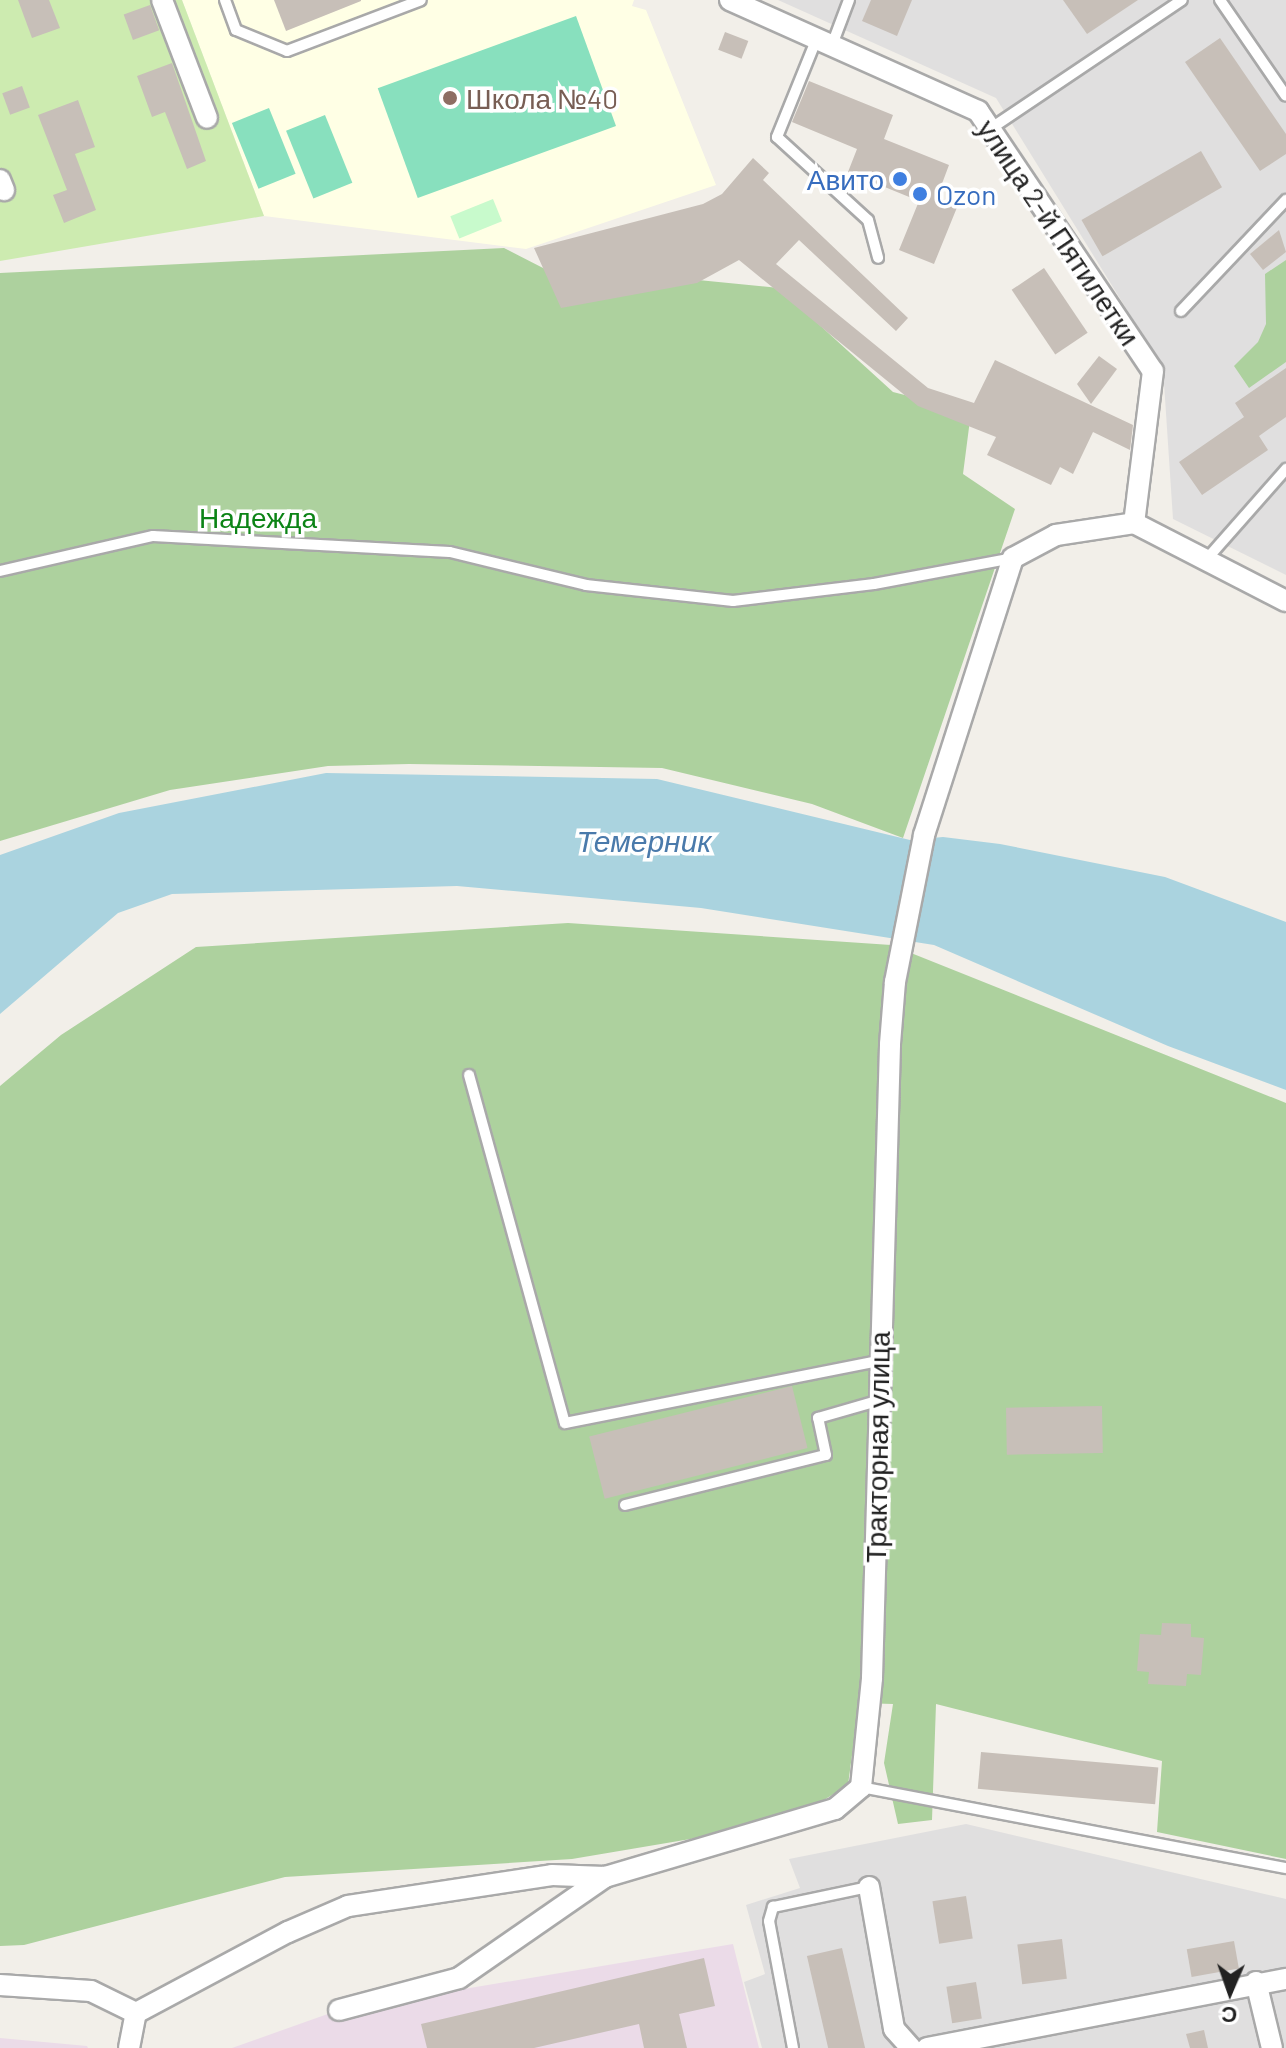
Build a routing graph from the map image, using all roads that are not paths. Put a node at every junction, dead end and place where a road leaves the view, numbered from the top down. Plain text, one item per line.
1 (162, 0) edge
2 (225, 0) edge
3 (421, 0) edge
4 (730, 0) edge
5 (849, 0) edge
6 (1182, 0) edge
7 (1220, 0) edge
8 (824, 42) junction
9 (1286, 96) edge
10 (207, 118) dead end
11 (990, 129) junction
12 (1286, 200) edge
13 (878, 258) dead end
14 (1181, 311) dead end
15 (1286, 469) edge
16 (1134, 523) junction
17 (1013, 558) junction
18 (1204, 562) junction
19 (0, 571) edge
20 (1286, 601) edge
21 (469, 1075) dead end
22 (877, 1361) junction
23 (877, 1401) junction
24 (625, 1505) dead end
25 (861, 1787) junction
26 (1286, 1868) edge
27 (605, 1877) junction
28 (869, 1887) joint
29 (1286, 1979) edge
30 (1256, 1982) junction
31 (0, 1985) edge
32 (339, 2010) dead end
33 (136, 2013) junction
34 (996, 2041) edge
35 (129, 2048) edge
36 (793, 2048) edge
37 (911, 2048) edge
38 (927, 2048) edge
39 (1272, 2048) edge

1 - 10 street
2 - 3 lane
4 - 8 street, улица 2-й Пятилетки
5 - 8 lane
6 - 11 lane
7 - 9 lane
8 - 11 street, улица 2-й Пятилетки
8 - 13 lane
11 - 16 street, улица 2-й Пятилетки
12 - 14 lane
15 - 18 lane
16 - 17 street
16 - 18 street
17 - 19 lane
17 - 22 street, Тракторная улица
18 - 20 street
21 - 22 lane
22 - 23 street, Тракторная улица
23 - 24 lane
23 - 25 street, Тракторная улица
25 - 26 lane
25 - 27 street
27 - 32 street
27 - 33 street
28 - 36 lane
28 - 37 street
29 - 30 street
30 - 34 street
30 - 39 street
31 - 33 street
33 - 35 street
34 - 38 street

